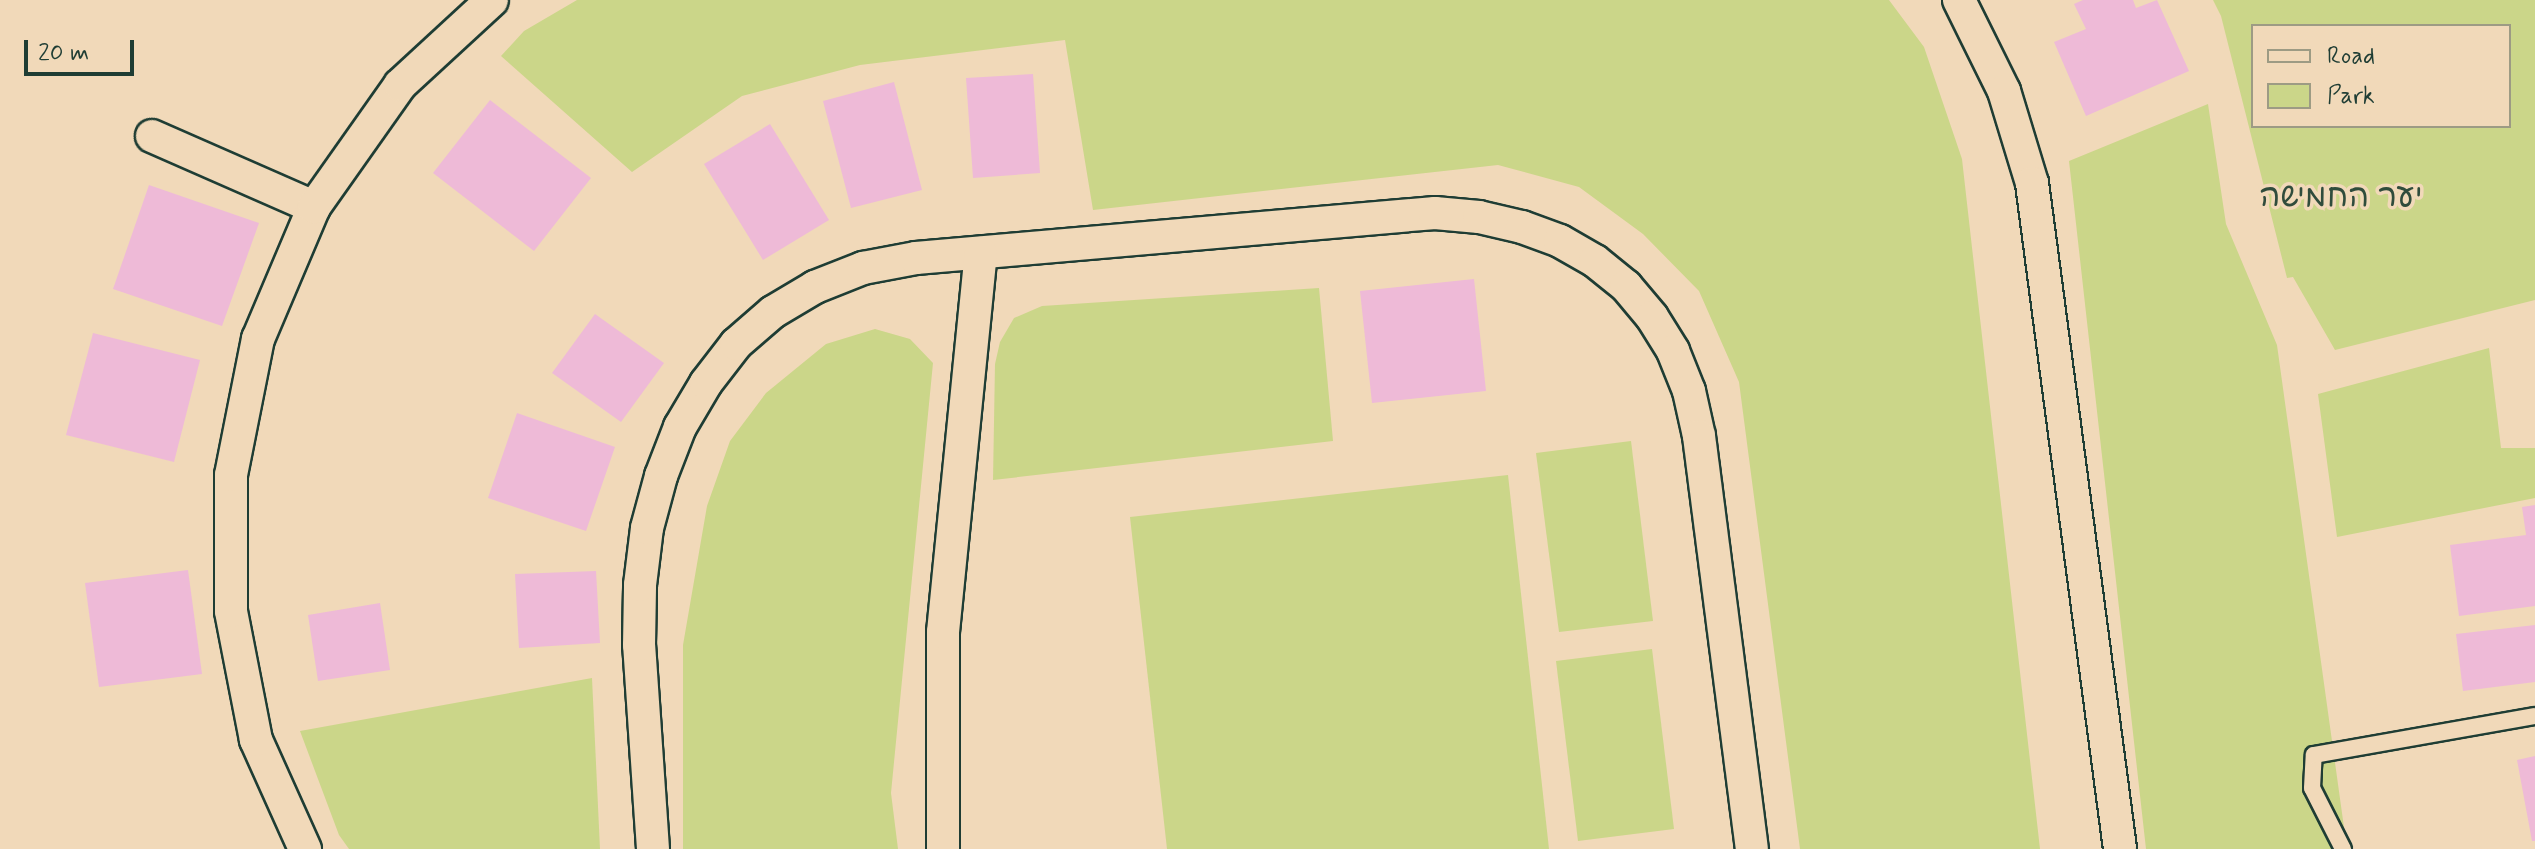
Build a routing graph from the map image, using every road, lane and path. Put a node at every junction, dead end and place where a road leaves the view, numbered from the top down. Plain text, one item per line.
1 (492, 0) edge
2 (1959, 0) edge
3 (152, 136) dead end
4 (314, 207) junction
5 (981, 253) junction
6 (2535, 716) edge
7 (305, 849) edge
8 (653, 849) edge
9 (943, 849) edge
10 (1752, 849) edge
11 (2120, 849) edge
12 (2343, 849) edge

1 - 4 street
2 - 11 street
3 - 4 street
4 - 7 street
5 - 8 street
5 - 9 street
5 - 10 street
6 - 12 lane

